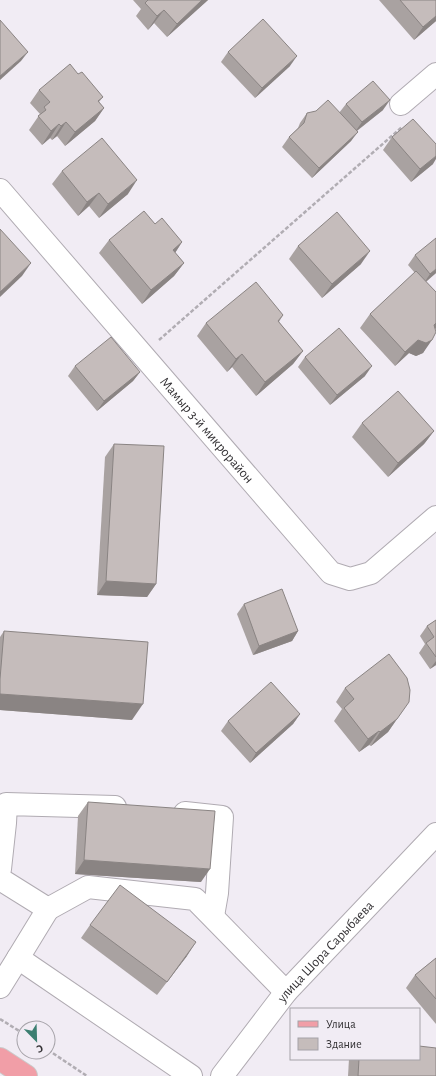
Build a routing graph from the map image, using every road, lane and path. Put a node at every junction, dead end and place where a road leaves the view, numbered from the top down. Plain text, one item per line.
1 (436, 74) edge
2 (404, 113) joint
3 (0, 190) edge
4 (142, 354) junction
5 (436, 517) edge
6 (136, 808) edge
7 (167, 811) edge
8 (436, 834) edge
9 (0, 869) edge
10 (0, 879) edge
11 (48, 909) junction
12 (213, 916) junction
13 (18, 958) junction
14 (1, 982) edge
15 (286, 992) junction
16 (0, 1018) edge
17 (16, 1029) edge
18 (56, 1055) edge
19 (0, 1059) edge
20 (0, 1073) edge
21 (4, 1076) edge
22 (26, 1076) edge
23 (87, 1076) edge
24 (191, 1076) edge
25 (222, 1076) edge

1 - 2 street
2 - 4 path
3 - 4 street, Мамыр 3-й микрорайон
4 - 5 street, Мамыр 3-й микрорайон
6 - 9 street
7 - 12 street
8 - 15 street, улица Шора Сарыбаева
10 - 11 street
11 - 12 street
11 - 13 street
12 - 15 street
13 - 14 street
13 - 24 street
15 - 25 street, улица Шора Сарыбаева
16 - 17 path
18 - 23 path
19 - 22 main road
20 - 21 main road

